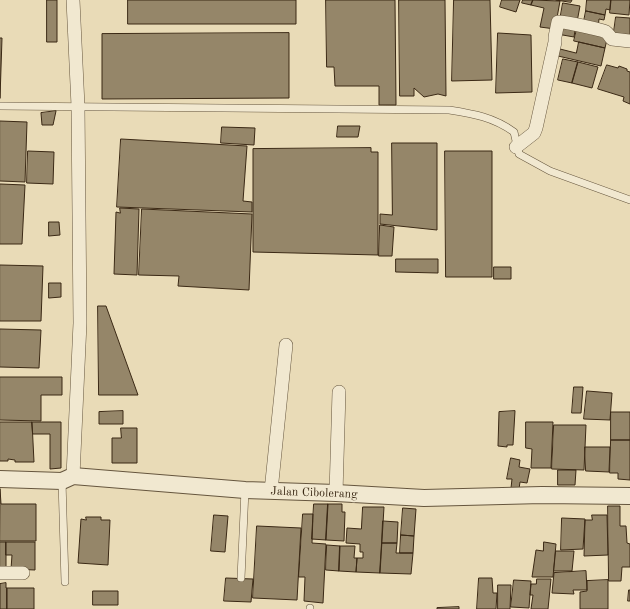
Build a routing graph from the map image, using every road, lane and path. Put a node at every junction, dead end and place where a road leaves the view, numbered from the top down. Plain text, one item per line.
1 (73, 0) edge
2 (630, 41) edge
3 (0, 106) edge
4 (78, 106) junction
5 (516, 147) junction
6 (630, 200) edge
7 (286, 345) dead end
8 (339, 392) dead end
9 (0, 479) edge
10 (67, 479) junction
11 (246, 490) junction
12 (272, 491) junction
13 (336, 493) junction
14 (630, 496) edge
15 (0, 573) edge
16 (23, 573) dead end
17 (241, 578) dead end
18 (65, 582) dead end

1 - 4 street
2 - 5 street
3 - 4 lane
4 - 5 lane
4 - 10 street
5 - 6 lane
7 - 12 street
8 - 13 street
9 - 10 street, Jalan Cibolerang
10 - 11 street, Jalan Cibolerang
10 - 18 lane
11 - 12 street, Jalan Cibolerang
11 - 17 lane
12 - 13 street, Jalan Cibolerang
13 - 14 street, Jalan Cibolerang
15 - 16 street

